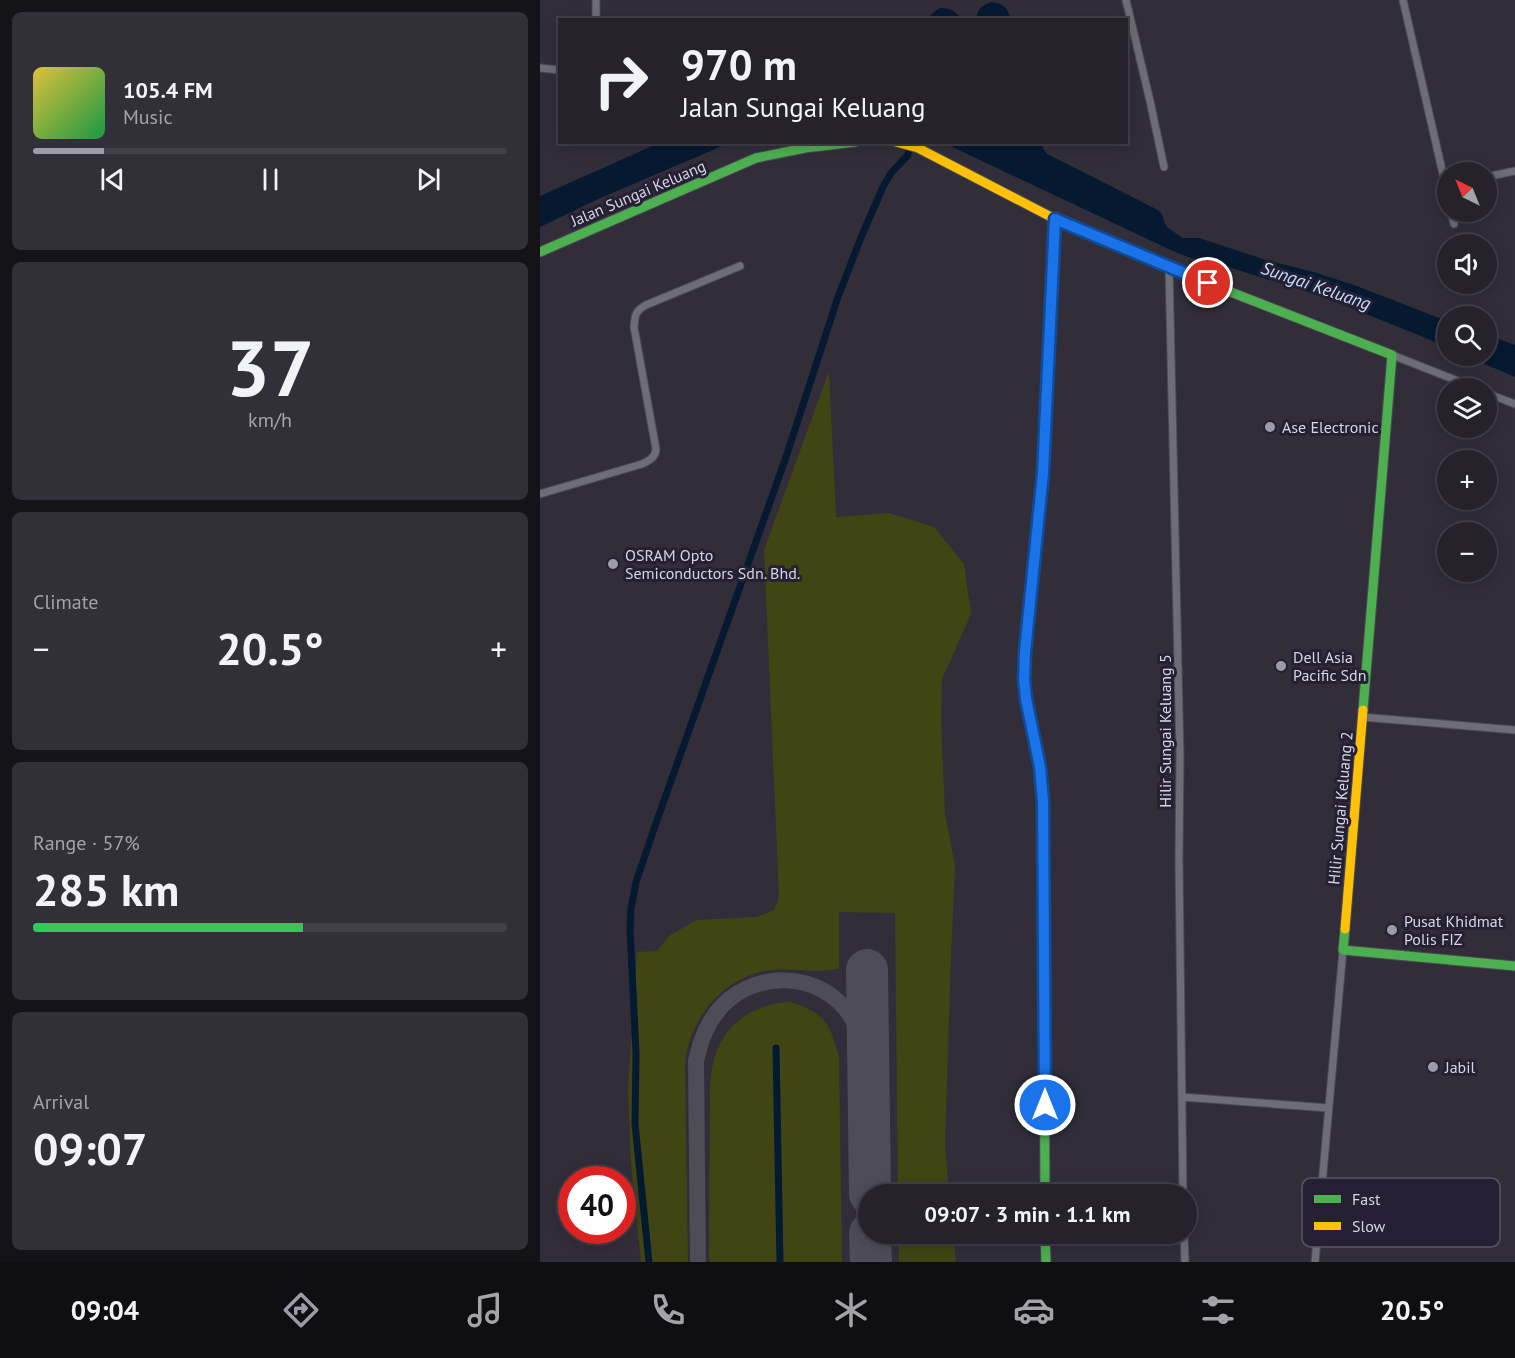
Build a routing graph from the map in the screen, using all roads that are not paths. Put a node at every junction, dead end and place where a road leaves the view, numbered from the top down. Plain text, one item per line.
1 (596, 0) edge
2 (1126, 0) edge
3 (1403, 0) edge
4 (596, 18) edge
5 (540, 68) edge
6 (558, 70) edge
7 (837, 144) edge
8 (903, 144) edge
9 (1440, 162) edge
10 (1164, 167) dead end
11 (1515, 171) edge
12 (1497, 175) edge
13 (1055, 219) junction
14 (540, 252) edge
15 (740, 266) dead end
16 (1168, 268) junction
17 (1392, 355) junction
18 (1451, 378) edge
19 (1497, 397) edge
20 (1515, 404) edge
21 (540, 494) edge
22 (1362, 717) junction
23 (1515, 730) edge
24 (1343, 950) junction
25 (1515, 966) edge
26 (1182, 1097) junction
27 (1328, 1108) junction
28 (1322, 1178) edge
29 (1045, 1184) edge
30 (1183, 1184) edge
31 (1045, 1244) edge
32 (1184, 1244) edge
33 (1316, 1247) edge
34 (1046, 1262) edge
35 (1185, 1262) edge
36 (1315, 1262) edge

1 - 4 street
2 - 10 street
3 - 9 street
5 - 6 street
7 - 14 street, Jalan Sungai Keluang
8 - 13 street
11 - 12 street
13 - 16 street
13 - 29 street
15 - 21 street
16 - 17 street
16 - 26 street, Hilir Sungai Keluang 5
17 - 18 street
17 - 22 street, Hilir Sungai Keluang 2
19 - 20 street
22 - 23 street
22 - 24 street, Hilir Sungai Keluang 2
24 - 25 street
24 - 27 street, Hilir Sungai Keluang 2
26 - 27 street
26 - 30 street, Hilir Sungai Keluang 5
27 - 28 street, Hilir Sungai Keluang 2
31 - 34 street
32 - 35 street
33 - 36 street, Hilir Sungai Keluang 2

